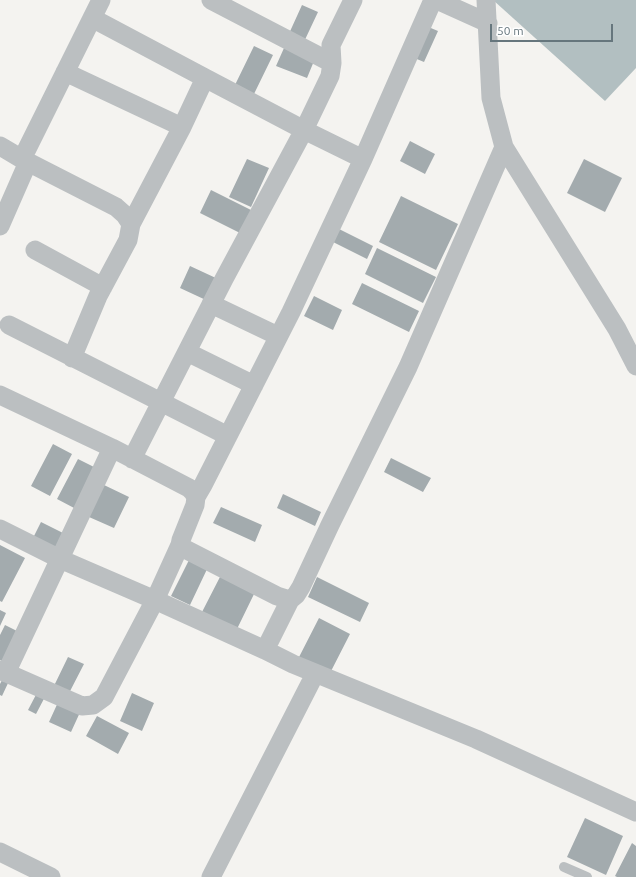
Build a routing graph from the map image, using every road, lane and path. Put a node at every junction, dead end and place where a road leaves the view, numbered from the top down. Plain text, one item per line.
1 (101, 0) edge
2 (211, 0) edge
3 (353, 0) edge
4 (433, 0) edge
5 (437, 0) edge
6 (486, 0) edge
7 (92, 18) junction
8 (488, 23) junction
9 (332, 63) junction
10 (65, 72) junction
11 (205, 78) junction
12 (182, 127) junction
13 (304, 130) junction
14 (0, 146) edge
15 (504, 147) junction
16 (363, 159) junction
17 (25, 160) junction
18 (131, 224) junction
19 (0, 226) edge
20 (35, 250) dead end
21 (103, 287) junction
22 (211, 304) junction
23 (9, 325) dead end
24 (278, 336) junction
25 (187, 352) junction
26 (72, 358) junction
27 (636, 366) edge
28 (254, 385) junction
29 (0, 395) edge
30 (161, 403) junction
31 (228, 436) junction
32 (112, 448) junction
33 (132, 459) junction
34 (196, 497) junction
35 (0, 529) edge
36 (180, 545) junction
37 (60, 559) junction
38 (155, 600) junction
39 (290, 600) junction
40 (265, 650) junction
41 (3, 671) edge
42 (315, 674) junction
43 (636, 812) edge
44 (0, 852) edge
45 (564, 867) dead end
46 (51, 877) edge
47 (211, 877) edge
48 (587, 877) edge

1 - 7 street
2 - 9 street
3 - 9 street
4 - 16 street
5 - 8 street
6 - 8 street
7 - 10 street
7 - 11 street
8 - 15 street
9 - 13 street
10 - 12 street
10 - 17 street
11 - 12 street
11 - 13 street
12 - 18 street
13 - 16 street
13 - 22 street
14 - 17 street
15 - 27 street
15 - 39 street
16 - 24 street
17 - 18 street
17 - 19 street
18 - 21 street
20 - 21 street
21 - 26 street
22 - 24 street
22 - 25 street
23 - 26 street
24 - 28 street
25 - 28 street
25 - 30 street
26 - 30 street
28 - 31 street
29 - 32 street
30 - 31 street
30 - 33 street
31 - 34 street
32 - 33 street
32 - 37 street
33 - 34 street
34 - 36 street
35 - 37 street
36 - 38 street
36 - 39 street
37 - 38 street
37 - 41 street
38 - 40 street
38 - 41 street
39 - 40 street
40 - 42 street
42 - 43 street
42 - 47 street
44 - 46 street
45 - 48 lane

